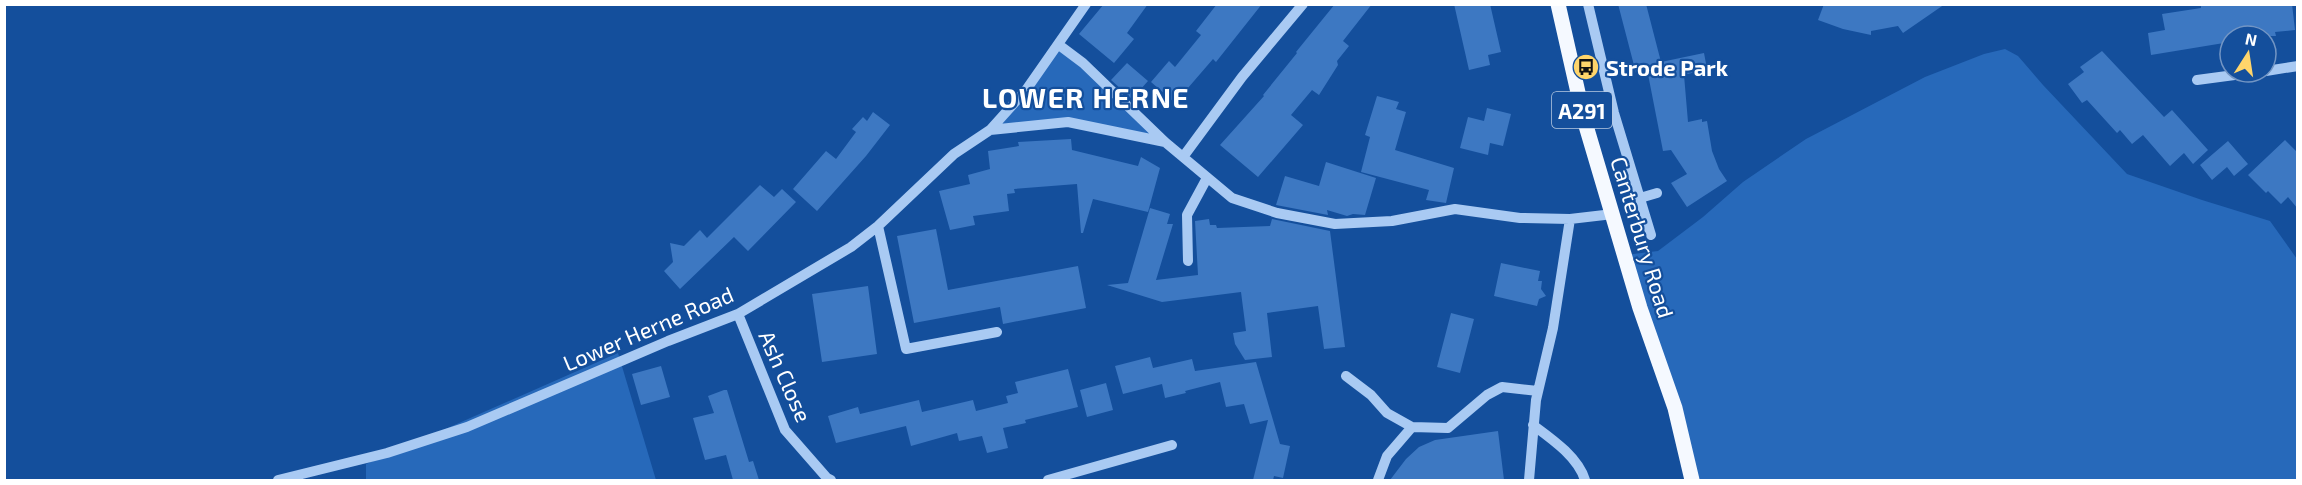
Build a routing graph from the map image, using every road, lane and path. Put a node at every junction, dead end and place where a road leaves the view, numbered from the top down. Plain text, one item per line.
1 (1086, 4) edge
2 (1303, 4) edge
3 (1558, 4) edge
4 (1588, 4) edge
5 (1059, 45) junction
6 (2298, 66) edge
7 (2278, 69) edge
8 (2218, 77) edge
9 (2197, 80) dead end
10 (990, 130) junction
11 (1165, 142) junction
12 (1183, 157) junction
13 (1207, 178) junction
14 (1657, 193) dead end
15 (1640, 198) junction
16 (1613, 214) junction
17 (1570, 219) junction
18 (878, 226) junction
19 (1651, 235) dead end
20 (1188, 261) dead end
21 (738, 314) junction
22 (997, 332) dead end
23 (1346, 376) dead end
24 (1538, 391) junction
25 (1533, 425) junction
26 (1412, 427) junction
27 (1172, 445) dead end
28 (278, 480) edge
29 (828, 480) edge
30 (1048, 480) edge
31 (1378, 480) edge
32 (1529, 480) edge
33 (1586, 480) edge
34 (1692, 480) edge

1 - 5 street, Lower Herne Road
2 - 12 street
3 - 16 main road, Canterbury Road / A291
4 - 15 street, Canterbury Road
5 - 10 street, Lower Herne Road
5 - 11 street, Lower Herne Road
6 - 7 street
8 - 9 street
10 - 11 street, Lower Herne Road
10 - 18 street, Lower Herne Road
11 - 12 street, Lower Herne Road
12 - 13 street, Lower Herne Road
13 - 17 street, Lower Herne Road
13 - 20 street
14 - 15 street, Canterbury Road
15 - 19 street, Canterbury Road
16 - 17 street, Lower Herne Road
16 - 34 main road, Canterbury Road / A291
17 - 24 street
18 - 21 street, Lower Herne Road
18 - 22 street
21 - 28 street, Lower Herne Road
21 - 29 street, Ash Close
23 - 26 street
24 - 25 street
24 - 26 street
25 - 32 street
25 - 33 street
26 - 31 street
27 - 30 street

